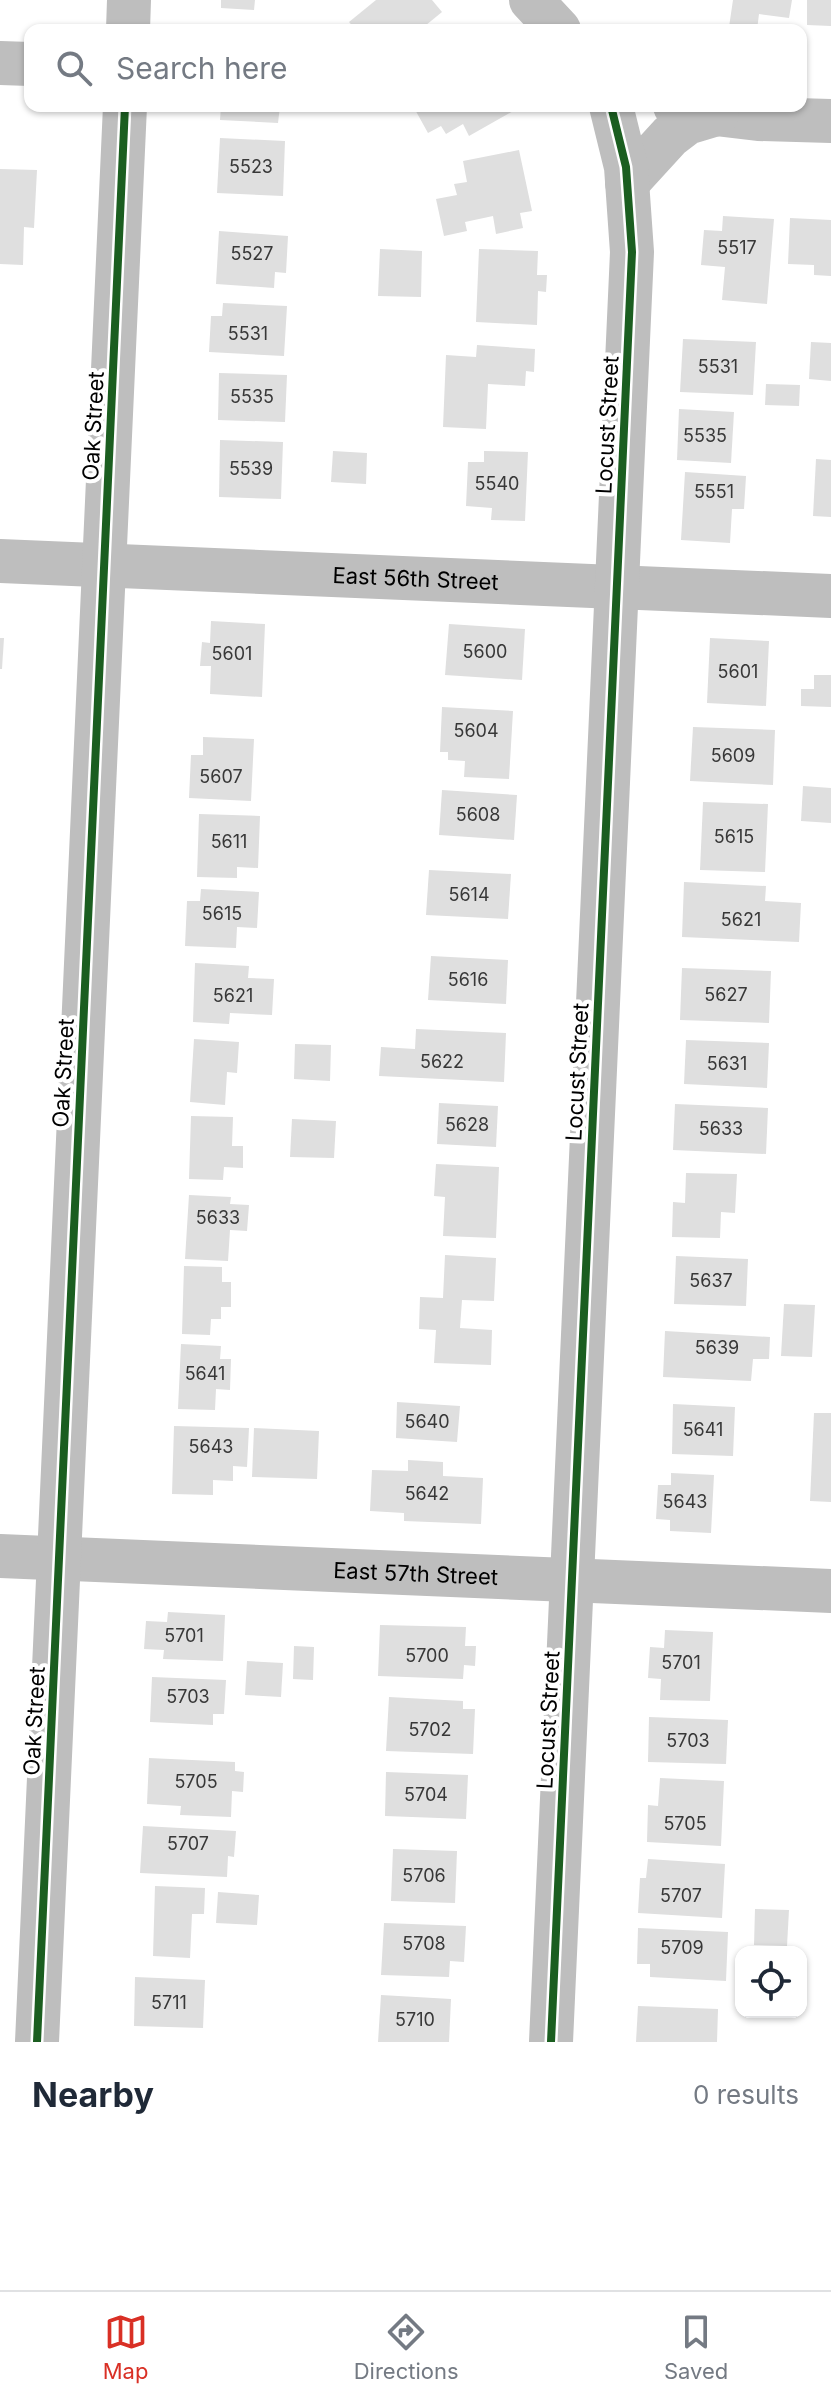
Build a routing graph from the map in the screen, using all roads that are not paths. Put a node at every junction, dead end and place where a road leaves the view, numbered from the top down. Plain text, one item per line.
1 (129, 0) edge
2 (531, 0) edge
3 (128, 24) edge
4 (553, 24) edge
5 (0, 63) edge
6 (24, 64) edge
7 (125, 112) edge
8 (612, 112) edge
9 (700, 112) edge
10 (717, 114) junction
11 (831, 121) edge
12 (627, 183) junction
13 (0, 561) edge
14 (105, 567) junction
15 (617, 588) junction
16 (831, 596) edge
17 (0, 1556) edge
18 (59, 1558) junction
19 (572, 1580) junction
20 (831, 1591) edge
21 (37, 2042) edge
22 (551, 2042) edge

1 - 3 street
2 - 4 street
5 - 6 street
7 - 14 street, Oak Street
8 - 12 street, Locust Street
9 - 10 street
10 - 11 street
10 - 12 street
12 - 15 street, Locust Street
13 - 14 street, East 56th Street
14 - 15 street, East 56th Street
14 - 18 street, Oak Street
15 - 16 street, East 56th Street
15 - 19 street, Locust Street
17 - 18 street, East 57th Street
18 - 19 street, East 57th Street
18 - 21 street, Oak Street
19 - 20 street, East 57th Street
19 - 22 street, Locust Street

